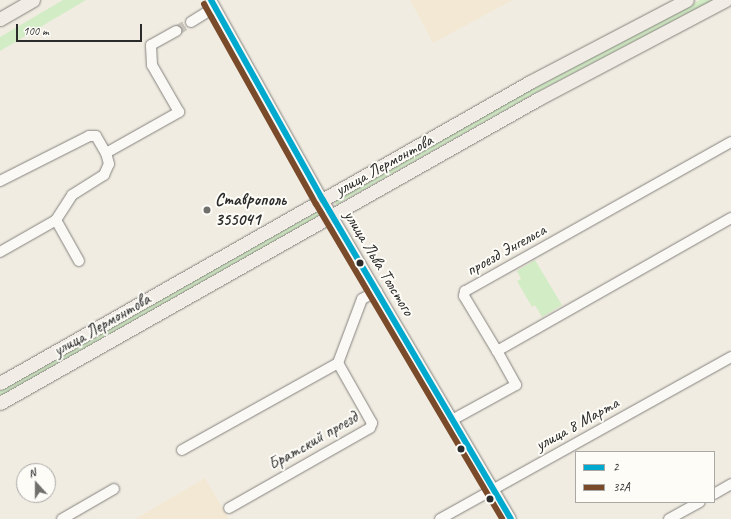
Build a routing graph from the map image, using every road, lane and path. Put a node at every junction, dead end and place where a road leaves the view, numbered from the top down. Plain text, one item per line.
1 (33, 0) edge
2 (687, 0) edge
3 (726, 0) edge
4 (213, 3) edge
5 (0, 19) edge
6 (191, 22) tunnel mouth
7 (176, 30) tunnel mouth
8 (731, 142) edge
9 (106, 153) junction
10 (0, 181) edge
11 (323, 200) junction
12 (332, 215) junction
13 (731, 218) edge
14 (56, 220) junction
15 (0, 252) edge
16 (79, 261) dead end
17 (377, 291) junction
18 (497, 350) junction
19 (731, 357) edge
20 (338, 363) junction
21 (0, 383) edge
22 (0, 403) edge
23 (452, 420) junction
24 (182, 450) dead end
25 (731, 484) edge
26 (114, 489) dead end
27 (493, 489) junction
28 (715, 493) edge
29 (698, 503) edge
30 (229, 508) dead end
31 (62, 519) edge
32 (440, 519) edge
33 (510, 519) edge
34 (669, 519) edge

1 - 5 main road
2 - 11 main road, улица Лермонтова
3 - 12 main road, улица Лермонтова
4 - 6 street
4 - 11 street, улица Льва Толстого
7 - 9 street
8 - 18 street, проезд Энгельса
9 - 10 street
9 - 14 street
11 - 12 street, улица Льва Толстого
11 - 21 main road, улица Лермонтова
12 - 17 street, улица Льва Толстого
12 - 22 main road, улица Лермонтова
13 - 18 street
14 - 15 street
14 - 16 street
17 - 20 street
17 - 23 street, улица Льва Толстого
18 - 23 street, проезд Энгельса
19 - 27 street, улица 8 Марта
20 - 24 street
20 - 30 street, Братский проезд
23 - 27 street, улица Льва Толстого
25 - 28 street
26 - 31 street
27 - 32 street, улица 8 Марта
27 - 33 street, улица Льва Толстого
29 - 34 street

